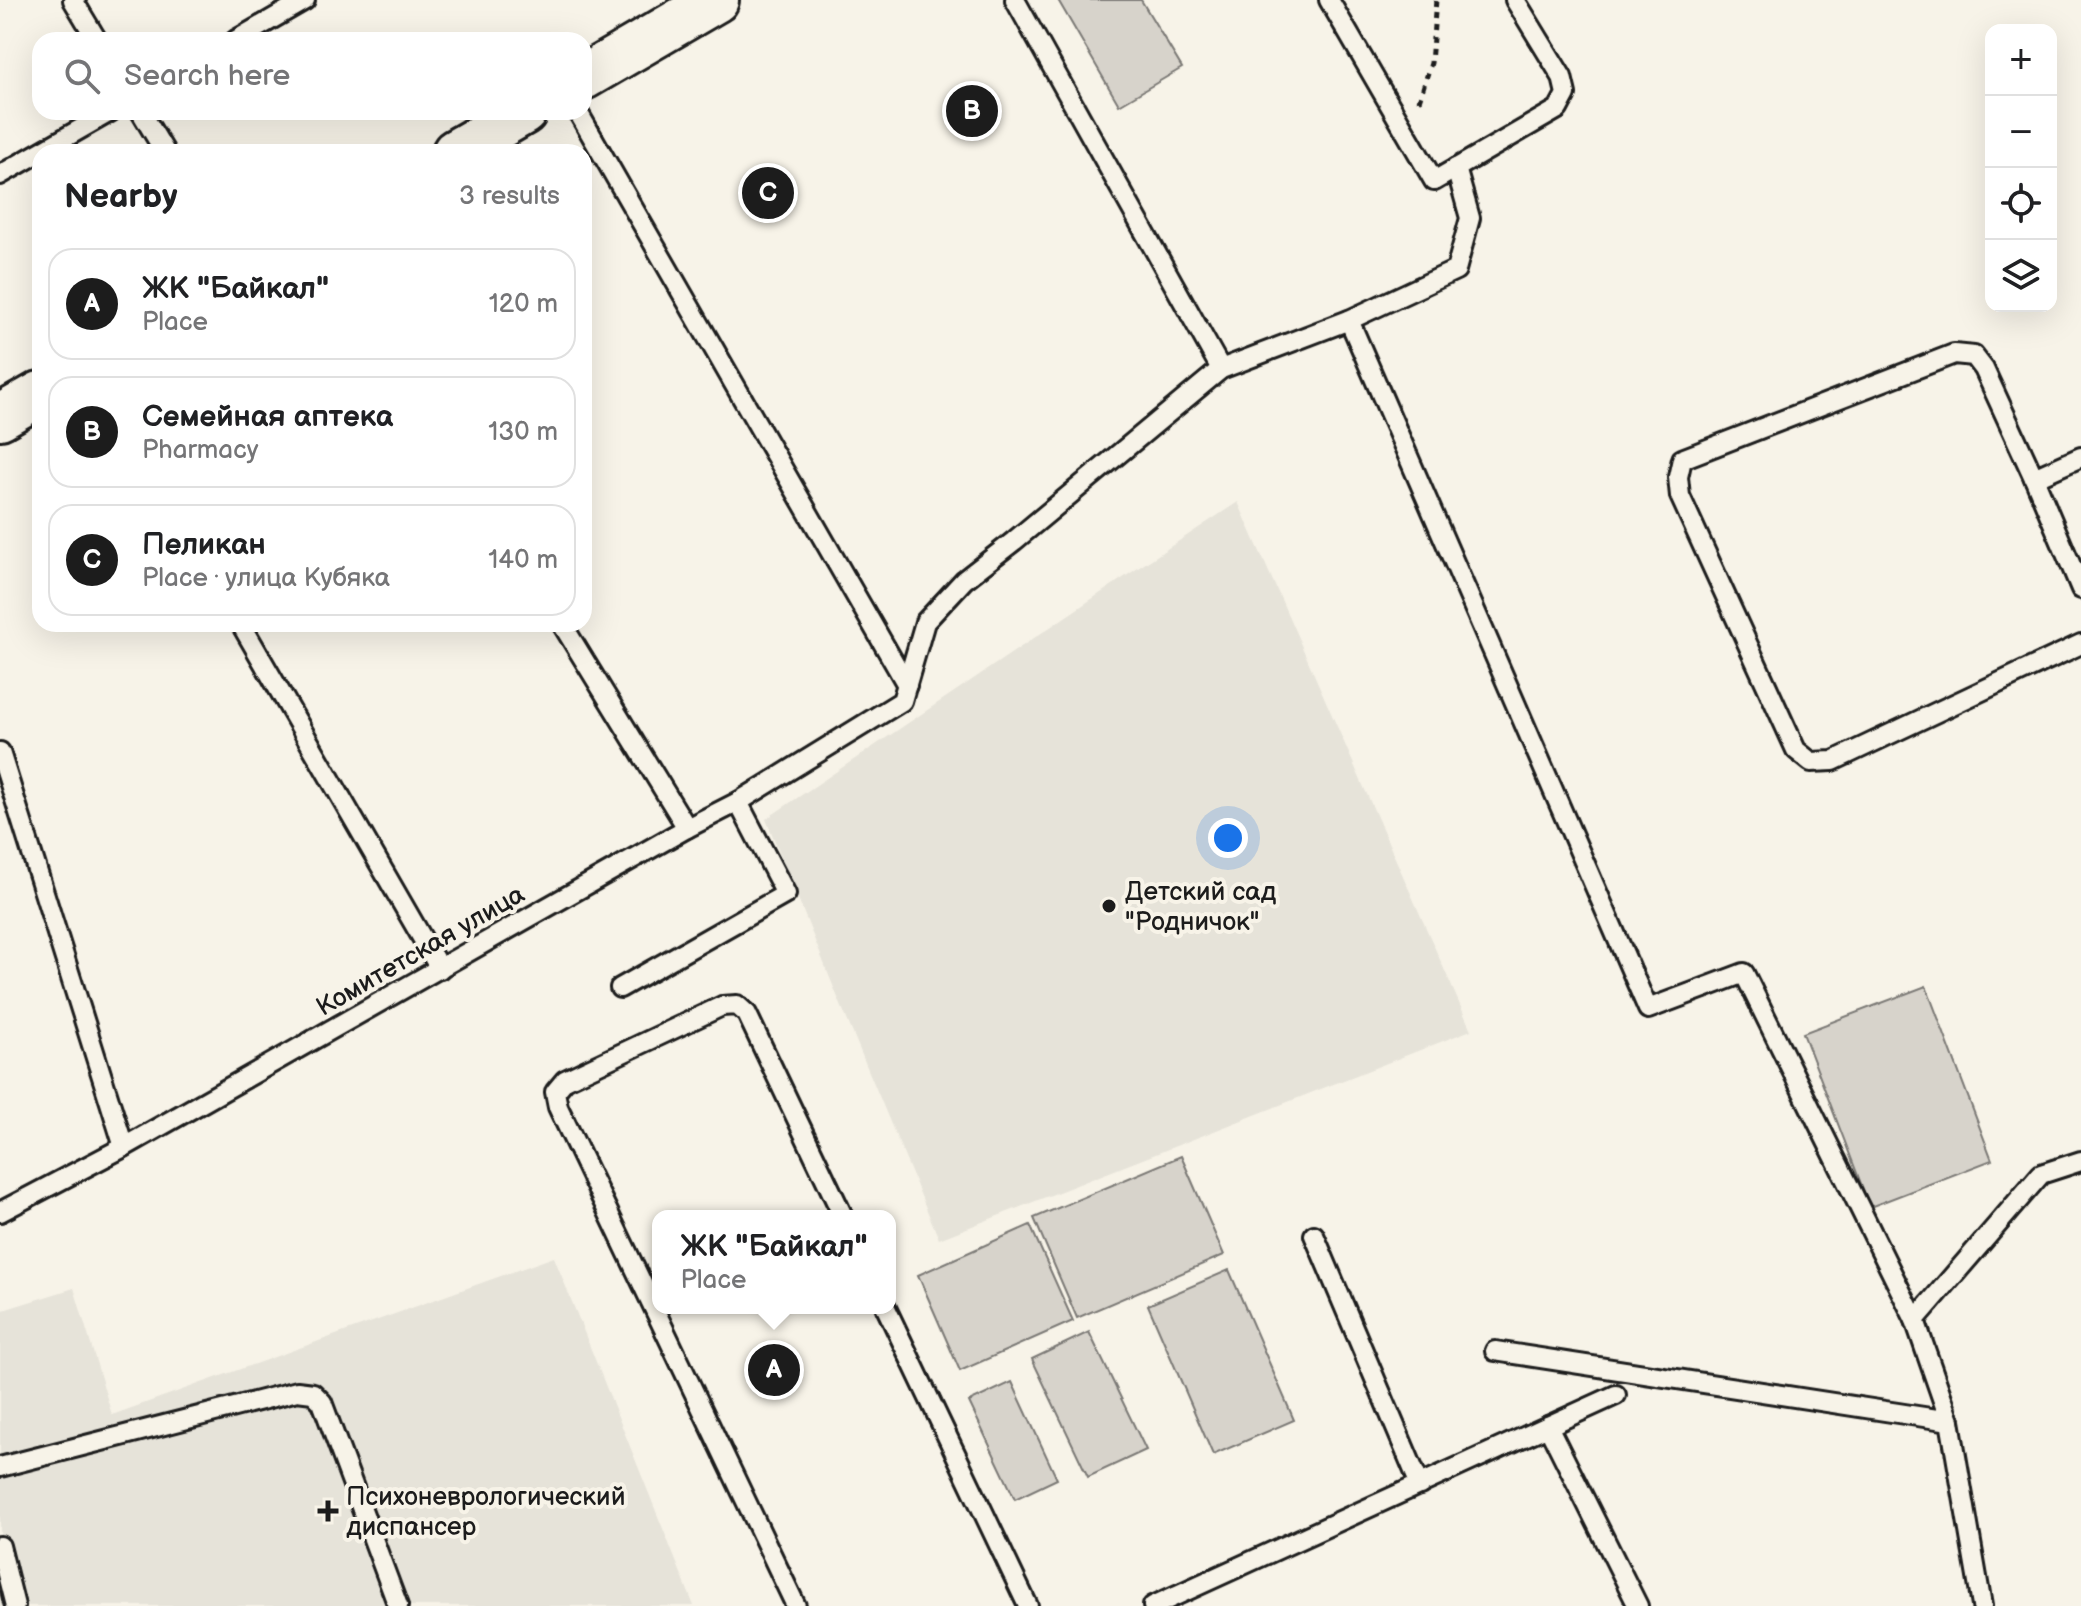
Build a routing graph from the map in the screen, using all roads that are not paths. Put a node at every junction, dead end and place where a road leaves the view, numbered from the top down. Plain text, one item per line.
1 (73, 0) edge
2 (305, 0) edge
3 (716, 0) edge
4 (1015, 0) edge
5 (1329, 0) edge
6 (1515, 0) edge
7 (92, 32) edge
8 (250, 32) edge
9 (592, 72) edge
10 (96, 120) edge
11 (146, 120) edge
12 (510, 120) edge
13 (583, 120) edge
14 (54, 144) edge
15 (160, 144) edge
16 (469, 144) edge
17 (32, 157) edge
18 (1456, 168) junction
19 (0, 175) edge
20 (1349, 320) junction
21 (1221, 369) junction
22 (32, 399) edge
23 (0, 417) edge
24 (2081, 457) edge
25 (2034, 478) junction
26 (2081, 589) edge
27 (246, 632) edge
28 (567, 632) edge
29 (2081, 644) edge
30 (907, 685) junction
31 (0, 752) edge
32 (738, 802) junction
33 (687, 828) junction
34 (440, 969) junction
35 (620, 988) dead end
36 (124, 1147) junction
37 (2081, 1161) edge
38 (840, 1210) edge
39 (0, 1212) edge
40 (1314, 1235) dead end
41 (652, 1304) edge
42 (657, 1314) edge
43 (889, 1314) edge
44 (1915, 1320) junction
45 (1495, 1351) dead end
46 (1616, 1395) dead end
47 (1950, 1421) junction
48 (1548, 1426) junction
49 (0, 1467) edge
50 (1420, 1485) junction
51 (0, 1546) edge
52 (15, 1606) edge
53 (398, 1606) edge
54 (796, 1606) edge
55 (1028, 1606) edge
56 (1153, 1606) edge
57 (1638, 1606) edge
58 (1982, 1606) edge

1 - 7 lane
2 - 8 lane
3 - 9 street
4 - 21 lane
5 - 18 lane
6 - 18 lane
10 - 14 lane
11 - 15 lane
12 - 16 street
13 - 30 lane
17 - 19 lane
18 - 20 lane
20 - 21 lane
20 - 44 lane
21 - 30 lane
22 - 23 street
24 - 25 lane
25 - 26 lane
25 - 29 lane
27 - 34 lane
28 - 33 lane
30 - 32 lane, Комитетская улица
31 - 36 lane
32 - 33 lane, Комитетская улица
32 - 35 lane
33 - 34 lane, Комитетская улица
34 - 36 lane, Комитетская улица
36 - 39 lane, Комитетская улица
37 - 44 lane
38 - 41 lane
40 - 50 lane
42 - 54 lane
43 - 55 lane
44 - 47 lane
45 - 47 lane
46 - 48 lane
47 - 58 lane
48 - 50 lane
48 - 57 lane
49 - 53 lane
50 - 56 lane
51 - 52 lane

